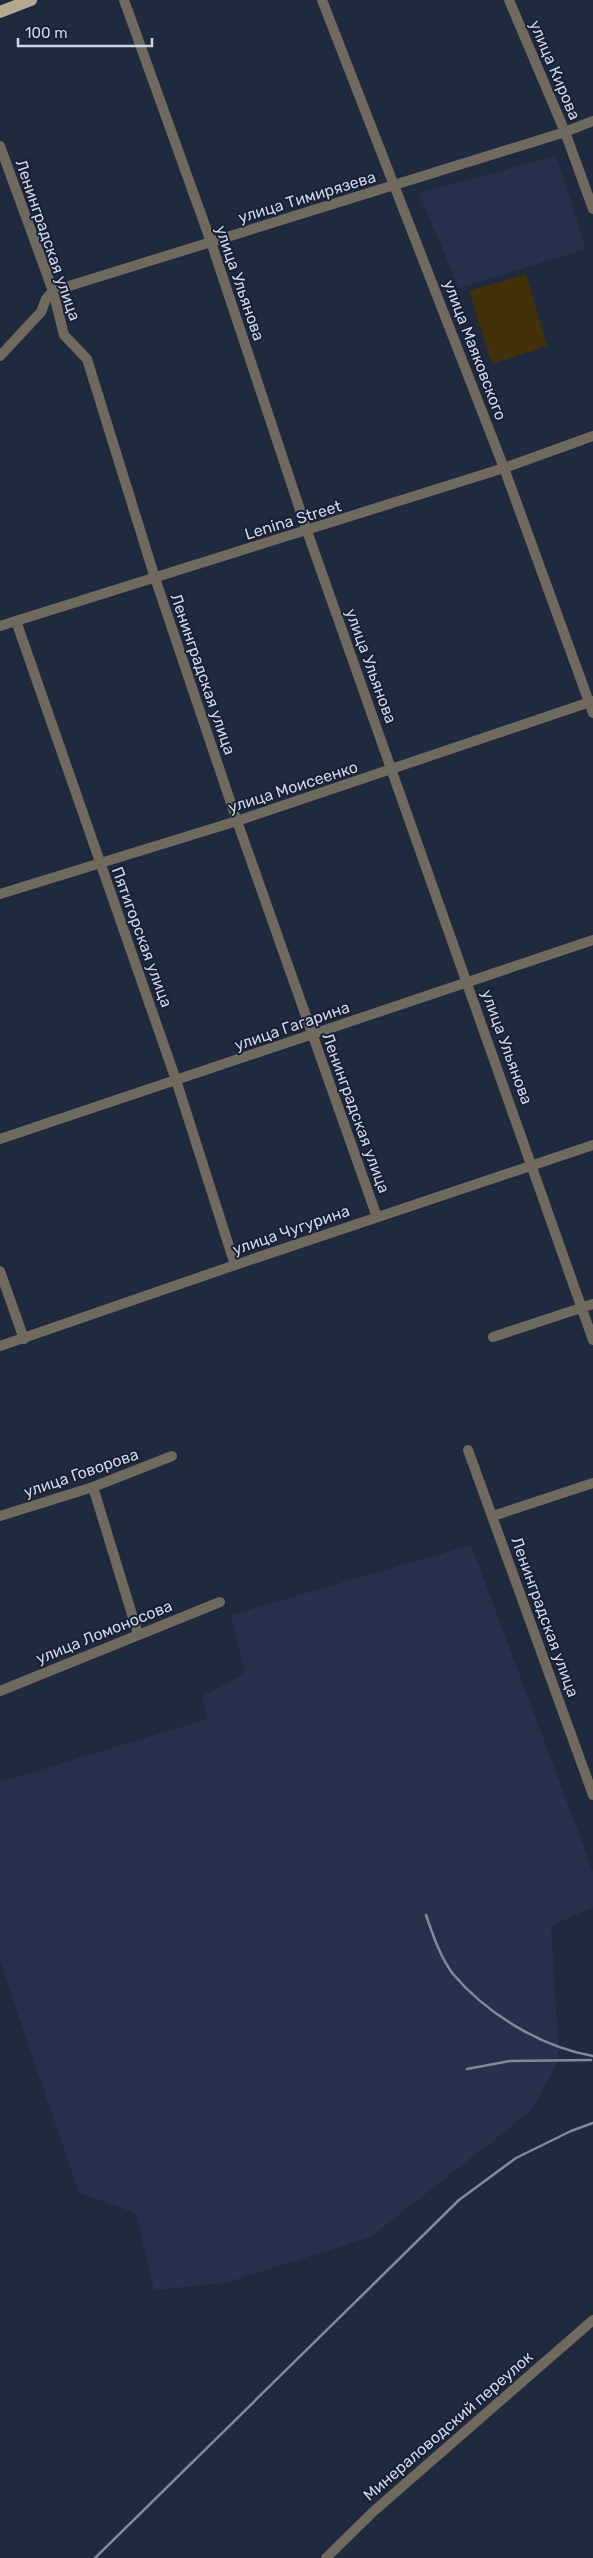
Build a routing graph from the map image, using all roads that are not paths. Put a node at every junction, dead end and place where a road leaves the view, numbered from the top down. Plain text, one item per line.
1 (31, 0) edge
2 (124, 0) edge
3 (322, 0) edge
4 (509, 0) edge
5 (0, 12) edge
6 (593, 121) edge
7 (566, 132) junction
8 (0, 146) edge
9 (395, 185) junction
10 (593, 209) edge
11 (210, 242) junction
12 (53, 292) junction
13 (0, 356) edge
14 (593, 436) edge
15 (504, 468) junction
16 (307, 531) junction
17 (155, 578) junction
18 (16, 621) junction
19 (0, 626) edge
20 (591, 702) edge
21 (593, 713) edge
22 (392, 769) junction
23 (237, 821) junction
24 (99, 863) junction
25 (0, 894) edge
26 (593, 940) edge
27 (468, 982) junction
28 (311, 1035) junction
29 (176, 1080) junction
30 (0, 1139) edge
31 (593, 1146) edge
32 (533, 1166) junction
33 (377, 1217) junction
34 (235, 1265) junction
35 (0, 1271) edge
36 (593, 1304) edge
37 (581, 1308) junction
38 (494, 1337) dead end
39 (24, 1339) junction
40 (593, 1340) edge
41 (0, 1346) edge
42 (468, 1450) dead end
43 (172, 1456) dead end
44 (593, 1483) edge
45 (93, 1487) junction
46 (0, 1516) edge
47 (493, 1516) junction
48 (220, 1602) dead end
49 (138, 1634) junction
50 (0, 1691) edge
51 (593, 1795) edge
52 (593, 2320) edge
53 (326, 2558) edge

1 - 5 main road
2 - 11 street, улица Ульянова
3 - 9 street, улица Маяковского
4 - 7 street, улица Кирова
6 - 7 street, улица Тимирязева
7 - 9 street, улица Тимирязева
7 - 10 street, улица Кирова
8 - 12 street, Ленинградская улица
9 - 11 street, улица Тимирязева
9 - 15 street, улица Маяковского
11 - 12 street, улица Тимирязева
11 - 16 street, улица Ульянова
12 - 13 street
12 - 17 street, Ленинградская улица
14 - 15 street, Lenina Street
15 - 16 street, Lenina Street
15 - 20 street, улица Маяковского
16 - 17 street, Lenina Street
16 - 22 street, улица Ульянова
17 - 18 street, Lenina Street
17 - 23 street, Ленинградская улица
18 - 19 street, Lenina Street
18 - 24 street, Пятигорская улица
20 - 21 street, улица Маяковского
20 - 22 street, улица Моисеенко
22 - 23 street, улица Моисеенко
22 - 27 street, улица Ульянова
23 - 24 street, улица Моисеенко
23 - 28 street, Ленинградская улица
24 - 25 street, улица Моисеенко
24 - 29 street, Пятигорская улица
26 - 27 street, улица Гагарина
27 - 28 street, улица Гагарина
27 - 32 street, улица Ульянова
28 - 29 street, улица Гагарина
28 - 33 street, Ленинградская улица
29 - 30 street, улица Гагарина
29 - 34 street, Пятигорская улица
31 - 32 street, улица Чугурина
32 - 33 street, улица Чугурина
32 - 37 street, улица Ульянова
33 - 34 street, улица Чугурина
34 - 39 street, улица Чугурина
35 - 39 street
36 - 37 street
37 - 38 street
37 - 40 street, улица Ульянова
39 - 41 street, улица Чугурина
42 - 47 street, Ленинградская улица
43 - 45 street, улица Говорова
44 - 47 street
45 - 46 street, улица Говорова
45 - 49 street
47 - 51 street, Ленинградская улица
48 - 49 street, улица Ломоносова
49 - 50 street, улица Ломоносова
52 - 53 street, Минераловодский переулок

